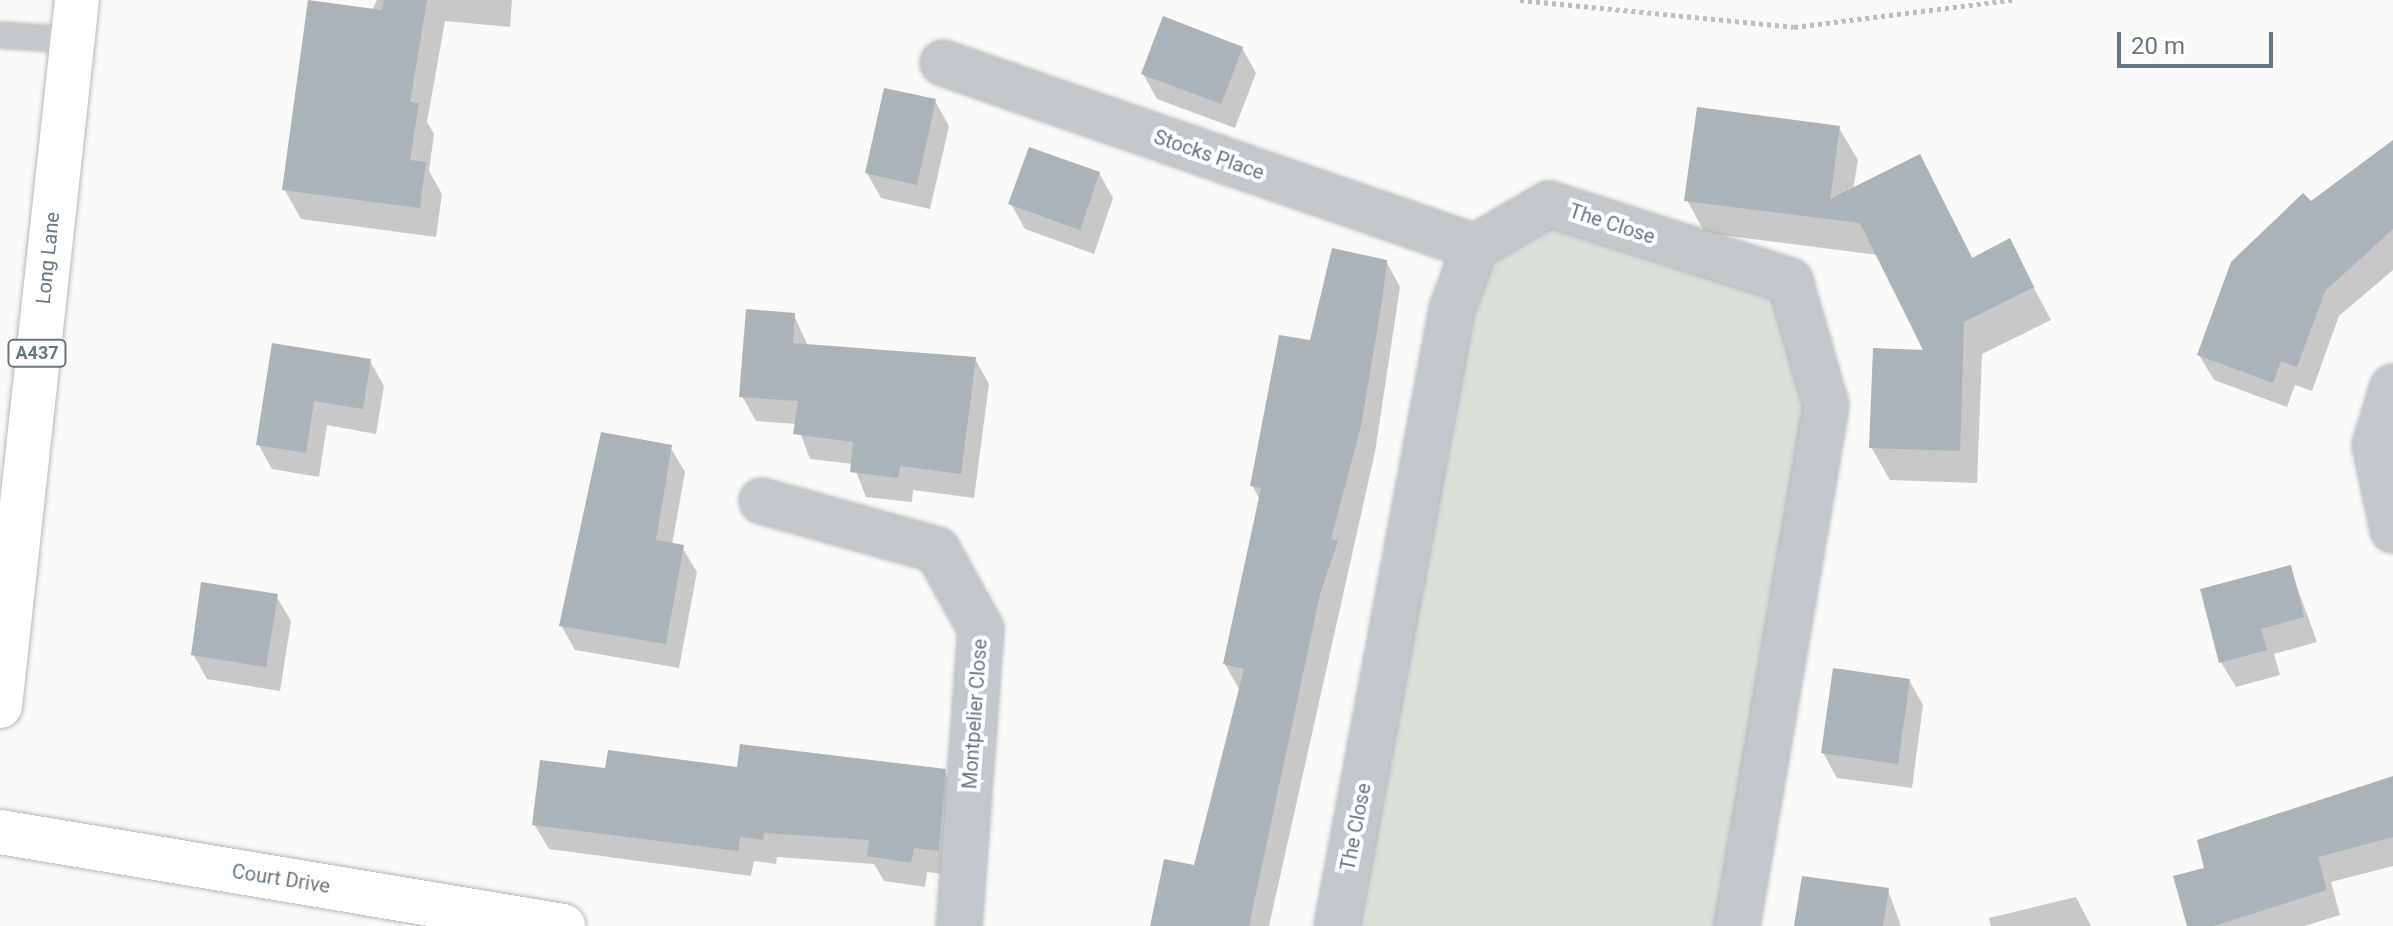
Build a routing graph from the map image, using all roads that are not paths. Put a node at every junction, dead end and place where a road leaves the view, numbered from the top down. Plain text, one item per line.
1 (75, 20) edge
2 (0, 35) edge
3 (943, 63) dead end
4 (1475, 247) junction
5 (2393, 387) edge
6 (762, 501) dead end
7 (2393, 530) edge
8 (0, 706) edge
9 (0, 832) edge
10 (563, 926) edge
11 (959, 926) edge
12 (1337, 926) edge
13 (1737, 926) edge

1 - 2 lane
1 - 8 main road, Long Lane / A437
3 - 4 street, Stocks Place
4 - 12 street, The Close
4 - 13 street, The Close
5 - 7 street
6 - 11 street, Montpelier Close
9 - 10 main road, Court Drive

